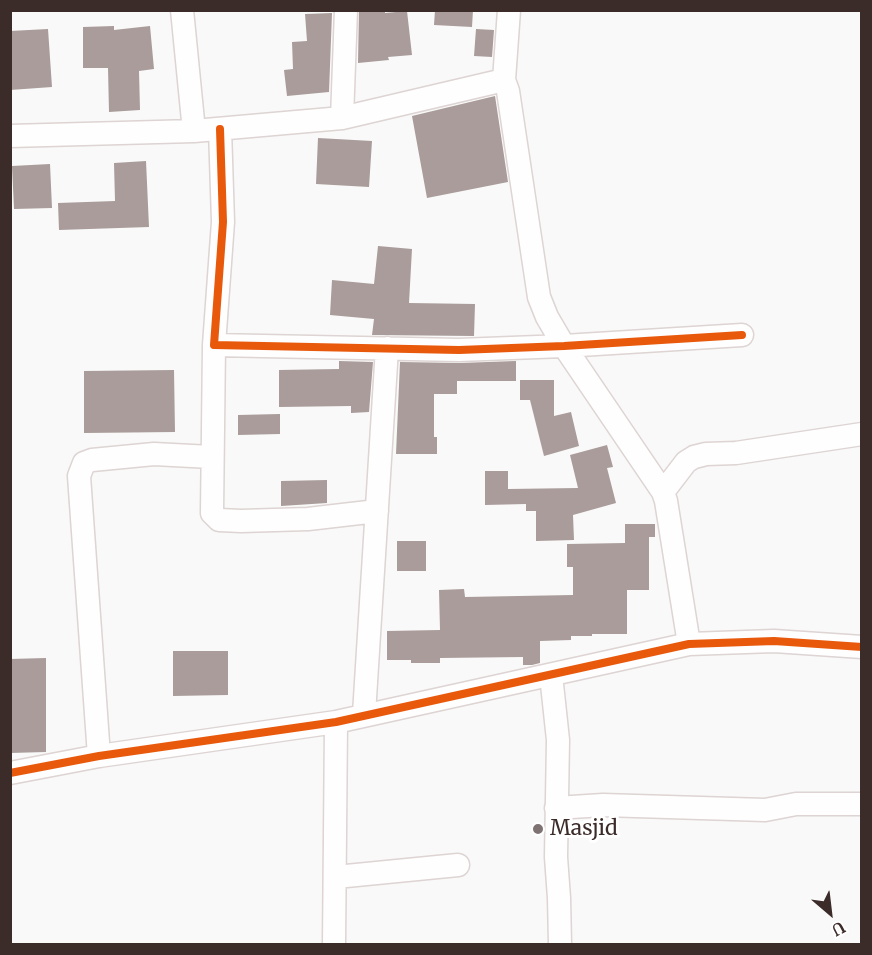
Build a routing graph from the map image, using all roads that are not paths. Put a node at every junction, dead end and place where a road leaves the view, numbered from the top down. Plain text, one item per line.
1 (182, 10) edge
2 (345, 10) edge
3 (509, 10) edge
4 (504, 80) junction
5 (342, 118) junction
6 (220, 129) junction
7 (194, 131) junction
8 (10, 136) edge
9 (742, 334) dead end
10 (214, 345) junction
11 (564, 346) junction
12 (387, 348) junction
13 (861, 434) edge
14 (211, 458) junction
15 (663, 492) junction
16 (377, 511) junction
17 (689, 644) junction
18 (861, 647) edge
19 (551, 675) junction
20 (364, 714) junction
21 (336, 722) junction
22 (99, 756) junction
23 (10, 773) edge
24 (861, 804) edge
25 (556, 808) junction
26 (458, 865) dead end
27 (336, 877) junction
28 (334, 945) edge
29 (560, 945) edge

1 - 7 street
2 - 5 street
3 - 4 street
4 - 5 street
4 - 11 street
5 - 6 street
6 - 7 street
6 - 10 street
7 - 8 street
9 - 11 street
10 - 12 street
10 - 14 street
11 - 12 street
11 - 15 street
12 - 16 street
13 - 15 street
14 - 16 street
14 - 22 street
15 - 17 street
16 - 20 street
17 - 18 street
17 - 19 street
19 - 20 street
19 - 25 street
20 - 21 street
21 - 22 street
21 - 27 street
22 - 23 street
24 - 25 street
25 - 29 street
26 - 27 street
27 - 28 street

